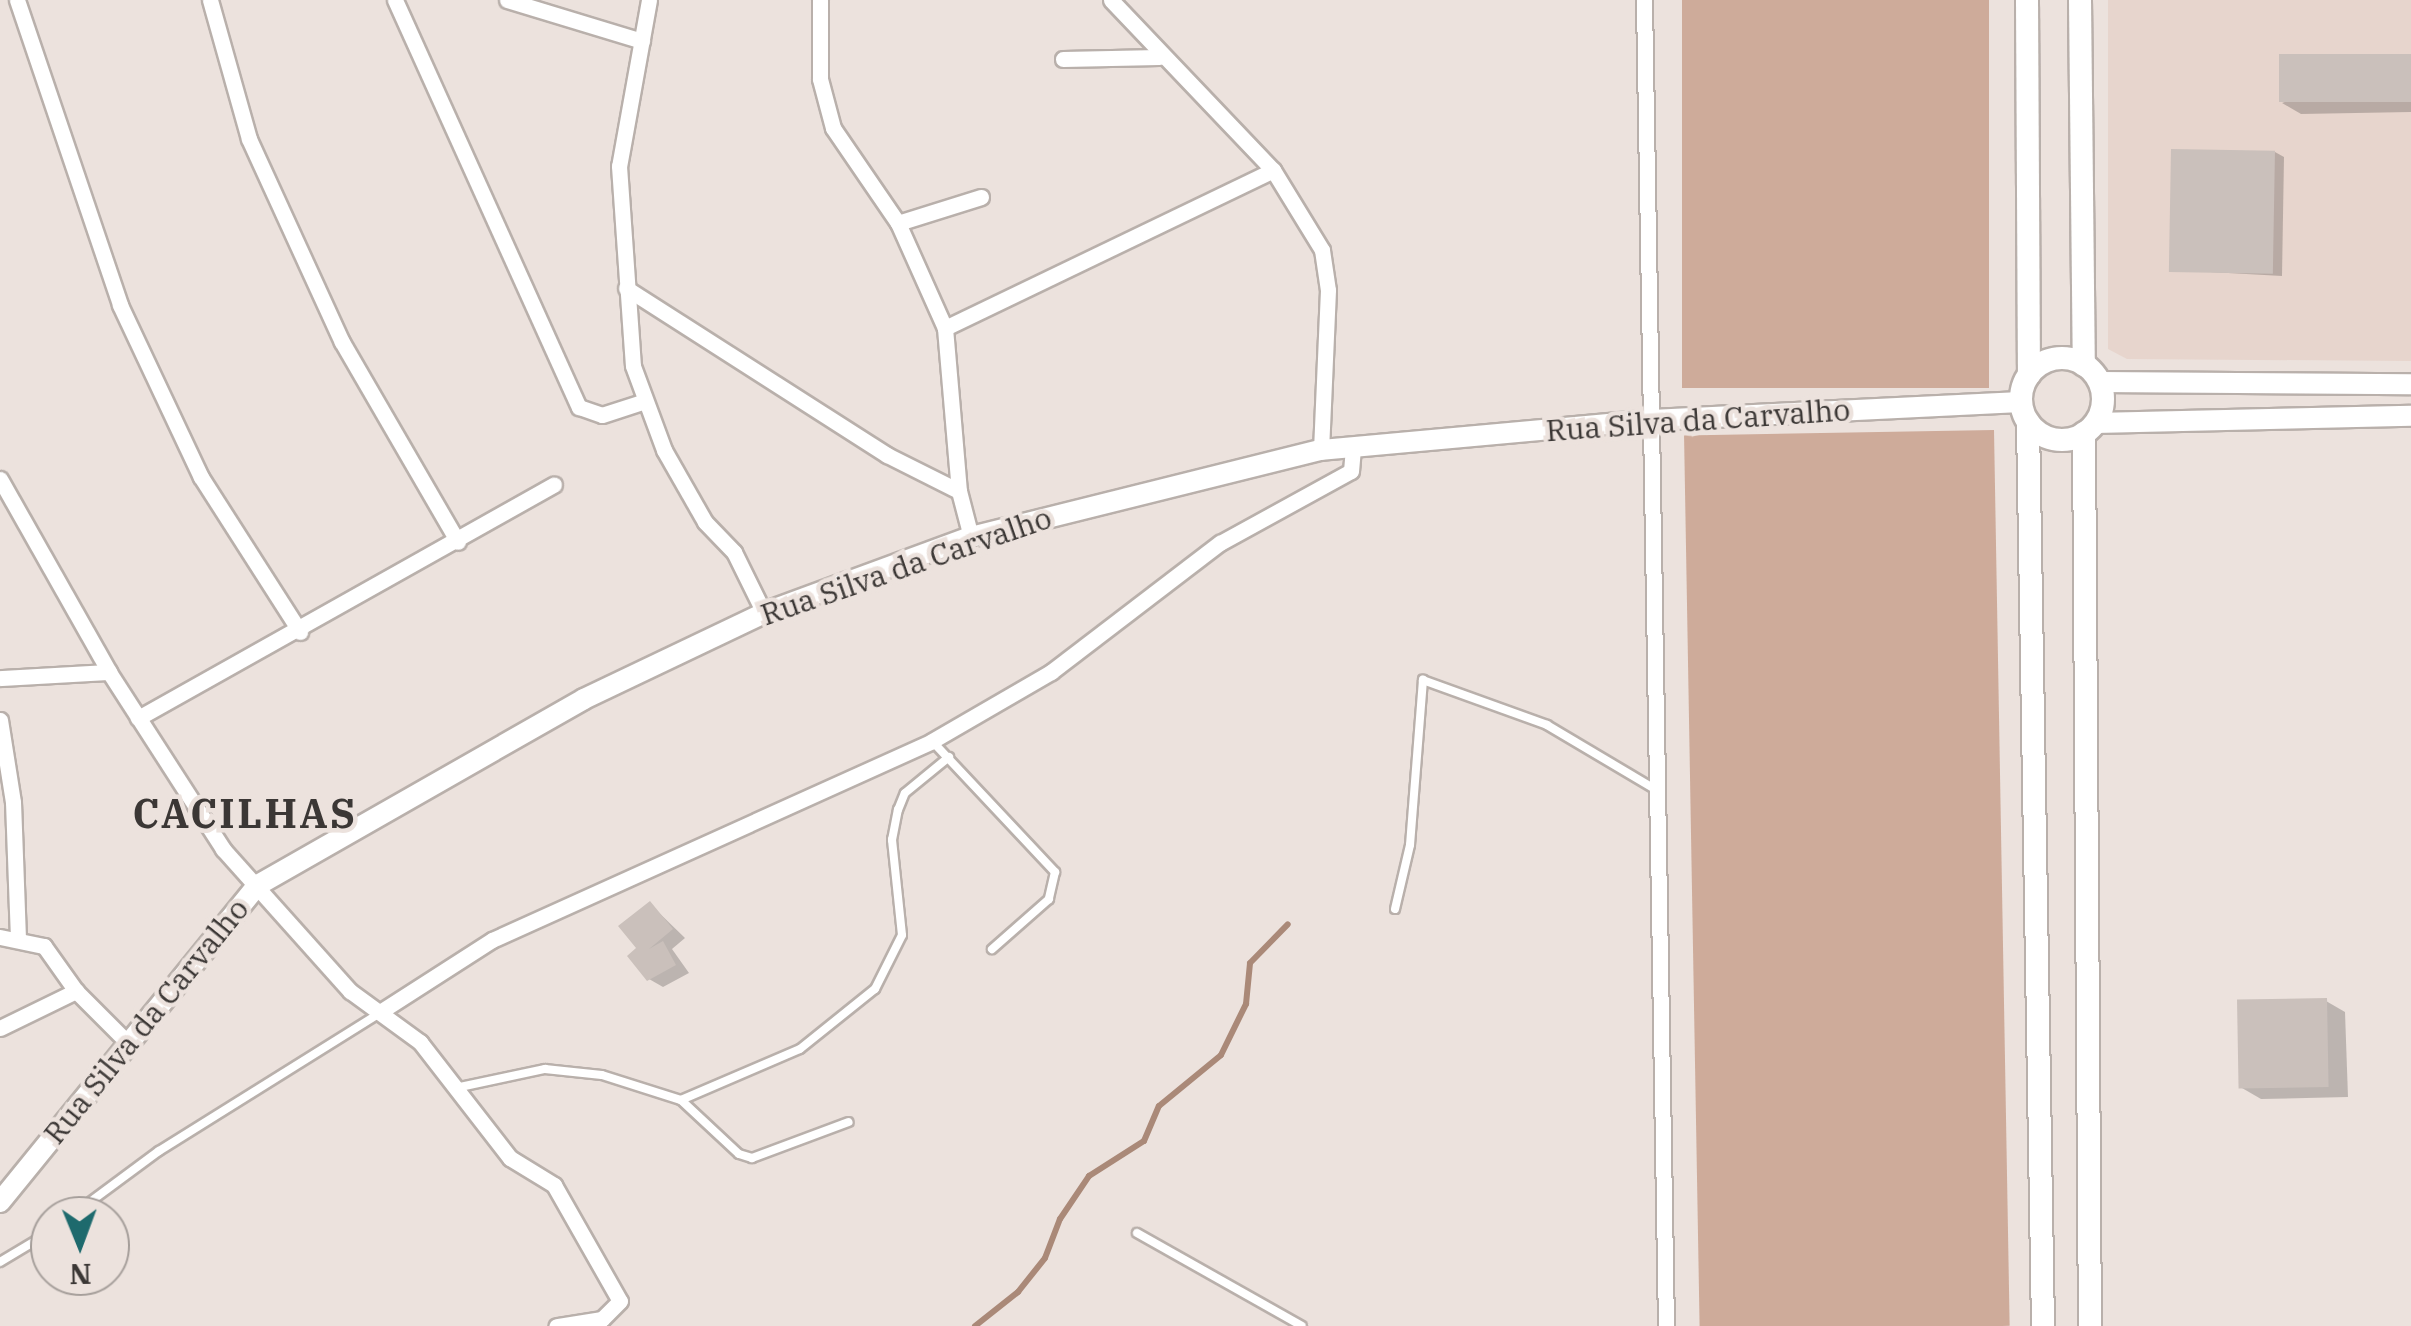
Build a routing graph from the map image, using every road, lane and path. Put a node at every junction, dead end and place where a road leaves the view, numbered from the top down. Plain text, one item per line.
1 (17, 0) edge
2 (210, 0) edge
3 (395, 0) edge
4 (507, 0) edge
5 (649, 0) edge
6 (820, 0) edge
7 (1110, 0) edge
8 (1644, 0) edge
9 (2026, 0) edge
10 (2080, 0) edge
11 (642, 41) junction
12 (1159, 57) junction
13 (1063, 59) dead end
14 (1274, 170) junction
15 (981, 196) dead end
16 (898, 223) junction
17 (626, 288) junction
18 (945, 328) junction
19 (2091, 374) junction
20 (2029, 375) junction
21 (2411, 384) edge
22 (645, 401) junction
23 (2025, 412) junction
24 (2411, 416) edge
25 (1651, 420) junction
26 (2089, 428) junction
27 (1354, 447) junction
28 (1321, 450) junction
29 (0, 480) edge
30 (554, 485) dead end
31 (959, 491) junction
32 (971, 537) junction
33 (458, 542) junction
34 (764, 613) junction
35 (300, 632) junction
36 (109, 672) junction
37 (0, 678) edge
38 (138, 718) junction
39 (0, 720) edge
40 (932, 742) junction
41 (949, 757) junction
42 (1654, 788) junction
43 (258, 885) junction
44 (1396, 908) dead end
45 (0, 937) edge
46 (18, 940) junction
47 (992, 949) dead end
48 (76, 991) junction
49 (384, 1010) junction
50 (0, 1028) edge
51 (126, 1041) junction
52 (460, 1087) junction
53 (680, 1100) junction
54 (849, 1122) dead end
55 (98, 1196) edge
56 (0, 1202) edge
57 (1137, 1233) dead end
58 (30, 1244) edge
59 (0, 1262) edge
60 (557, 1326) edge
61 (1302, 1326) edge
62 (1666, 1326) edge
63 (2043, 1326) edge
64 (2090, 1326) edge

1 - 35 street
2 - 33 street
3 - 22 street
4 - 11 street
5 - 11 street
6 - 16 street
7 - 12 street
8 - 25 street
9 - 20 main road
10 - 19 main road
11 - 17 street
12 - 13 street
12 - 14 street
14 - 18 street
14 - 28 street
15 - 16 street
16 - 18 street
17 - 22 street
17 - 31 street
18 - 31 street
19 - 20 main road
19 - 21 street
19 - 26 main road
20 - 23 main road
22 - 34 street
23 - 25 street, Rua Silva da Carvalho
23 - 26 main road
23 - 63 main road
24 - 26 street
25 - 27 street, Rua Silva da Carvalho
25 - 42 street
26 - 64 main road
27 - 28 street, Rua Silva da Carvalho
27 - 40 street
28 - 32 street, Rua Silva da Carvalho
29 - 36 street
30 - 33 street
31 - 32 street
32 - 34 street, Rua Silva da Carvalho
33 - 35 street
34 - 43 street, Rua Silva da Carvalho
35 - 38 street
36 - 37 street
36 - 38 street
38 - 43 street
39 - 46 street
40 - 41 lane
40 - 49 street
41 - 47 lane
41 - 53 lane
42 - 44 lane
42 - 62 street
43 - 49 street
43 - 51 street, Rua Silva da Carvalho
45 - 46 street
46 - 48 street
48 - 50 street
48 - 51 street
49 - 52 street
49 - 55 lane
51 - 56 street, Rua Silva da Carvalho
52 - 53 lane
52 - 60 street
53 - 54 lane
57 - 61 lane
58 - 59 lane

